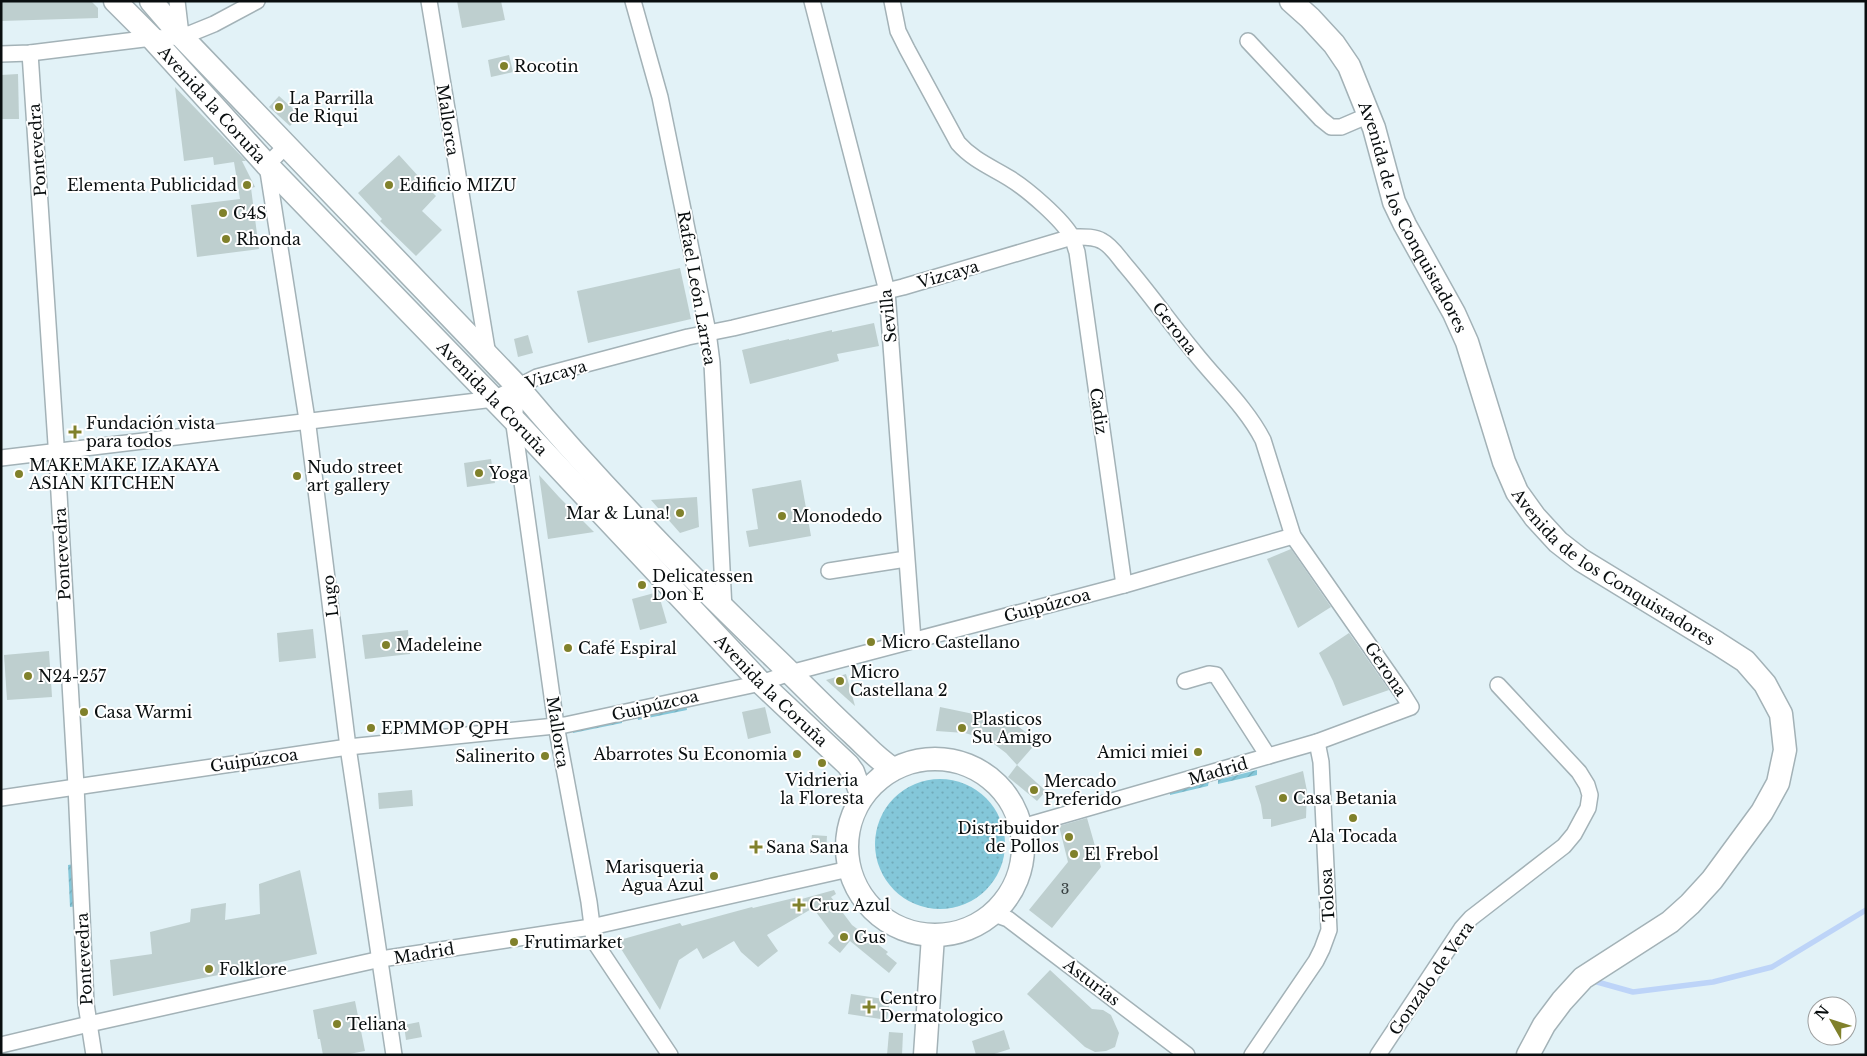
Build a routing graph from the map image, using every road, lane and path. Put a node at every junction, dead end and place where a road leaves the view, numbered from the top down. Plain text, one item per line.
1 (115, 1) edge
2 (151, 1) edge
3 (177, 1) edge
4 (258, 1) edge
5 (428, 1) edge
6 (632, 1) edge
7 (812, 1) edge
8 (892, 1) edge
9 (1291, 1) edge
10 (182, 37) junction
11 (152, 38) junction
12 (1248, 40) dead end
13 (30, 53) junction
14 (1, 54) edge
15 (1369, 114) junction
16 (286, 146) junction
17 (267, 165) junction
18 (1072, 237) junction
19 (887, 291) junction
20 (708, 332) junction
21 (488, 356) junction
22 (517, 386) junction
23 (494, 399) junction
24 (513, 420) junction
25 (307, 421) junction
26 (56, 452) junction
27 (1, 458) edge
28 (1294, 536) junction
29 (906, 558) junction
30 (829, 571) dead end
31 (1124, 585) junction
32 (724, 610) junction
33 (913, 640) junction
34 (790, 673) junction
35 (1185, 681) dead end
36 (760, 682) junction
37 (1498, 685) dead end
38 (1411, 707) joint
39 (556, 725) junction
40 (1318, 742) junction
41 (348, 747) junction
42 (1268, 756) junction
43 (893, 768) junction
44 (76, 786) junction
45 (862, 797) junction
46 (1, 798) edge
47 (1022, 827) junction
48 (849, 869) junction
49 (994, 914) junction
50 (591, 927) junction
51 (933, 936) junction
52 (381, 960) junction
53 (89, 1024) junction
54 (1, 1046) edge
55 (94, 1055) edge
56 (394, 1055) edge
57 (670, 1055) edge
58 (925, 1055) edge
59 (1187, 1055) edge
60 (1252, 1055) edge
61 (1378, 1055) edge
62 (1528, 1055) edge

1 - 11 main road, Avenida la Coruña
2 - 10 main road, Avenida la Coruña
2 - 11 street
3 - 10 street
4 - 10 street
5 - 21 street, Mallorca
6 - 20 street, Rafael León Larrea
7 - 19 street, Sevilla
8 - 18 street
9 - 15 main road, Avenida de los Conquistadores
10 - 11 street
10 - 16 main road, Avenida la Coruña
11 - 13 street
11 - 17 main road, Avenida la Coruña
12 - 15 street
13 - 14 street
13 - 26 street, Pontevedra
15 - 62 main road, Avenida de los Conquistadores
16 - 17 street
16 - 21 main road, Avenida la Coruña
17 - 23 main road, Avenida la Coruña
17 - 25 street, Lugo
18 - 19 street, Vizcaya
18 - 28 street, Gerona
18 - 31 street, Cadiz
19 - 20 street, Vizcaya
19 - 29 street, Sevilla
20 - 22 street, Vizcaya
20 - 32 street, Rafael León Larrea
21 - 22 main road, Avenida la Coruña
22 - 23 street, Vizcaya
22 - 24 street, Mallorca
22 - 32 main road, Avenida la Coruña
23 - 24 main road, Avenida la Coruña
23 - 25 street, Vizcaya
24 - 36 main road, Avenida la Coruña
24 - 39 street, Mallorca
25 - 26 street, Vizcaya
25 - 41 street, Lugo
26 - 27 street, Vizcaya
26 - 44 street, Pontevedra
28 - 31 street, Guipúzcoa
28 - 38 street, Gerona
29 - 30 street
29 - 33 street, Sevilla
31 - 33 street, Guipúzcoa
32 - 34 main road, Avenida la Coruña
33 - 34 street, Guipúzcoa
34 - 36 street, Guipúzcoa
34 - 43 main road, Avenida la Coruña
35 - 42 street
36 - 39 street, Guipúzcoa
36 - 45 main road, Avenida la Coruña
37 - 61 street, Gonzalo de Vera
38 - 40 street, Madrid
39 - 41 street, Guipúzcoa
39 - 50 street, Mallorca
40 - 42 street, Madrid
40 - 60 street, Tolosa
41 - 44 street, Guipúzcoa
41 - 52 street, Lugo
42 - 47 street, Madrid
43 - 45 main road
43 - 47 main road
44 - 46 street, Guipúzcoa
44 - 53 street, Pontevedra
45 - 48 main road
47 - 49 main road
48 - 50 street, Madrid
48 - 51 main road
49 - 51 main road
49 - 59 street, Asturias
50 - 52 street, Madrid
50 - 57 street, Mallorca
51 - 58 main road
52 - 53 street, Madrid
52 - 56 street, Lugo
53 - 54 street, Madrid
53 - 55 street, Pontevedra

